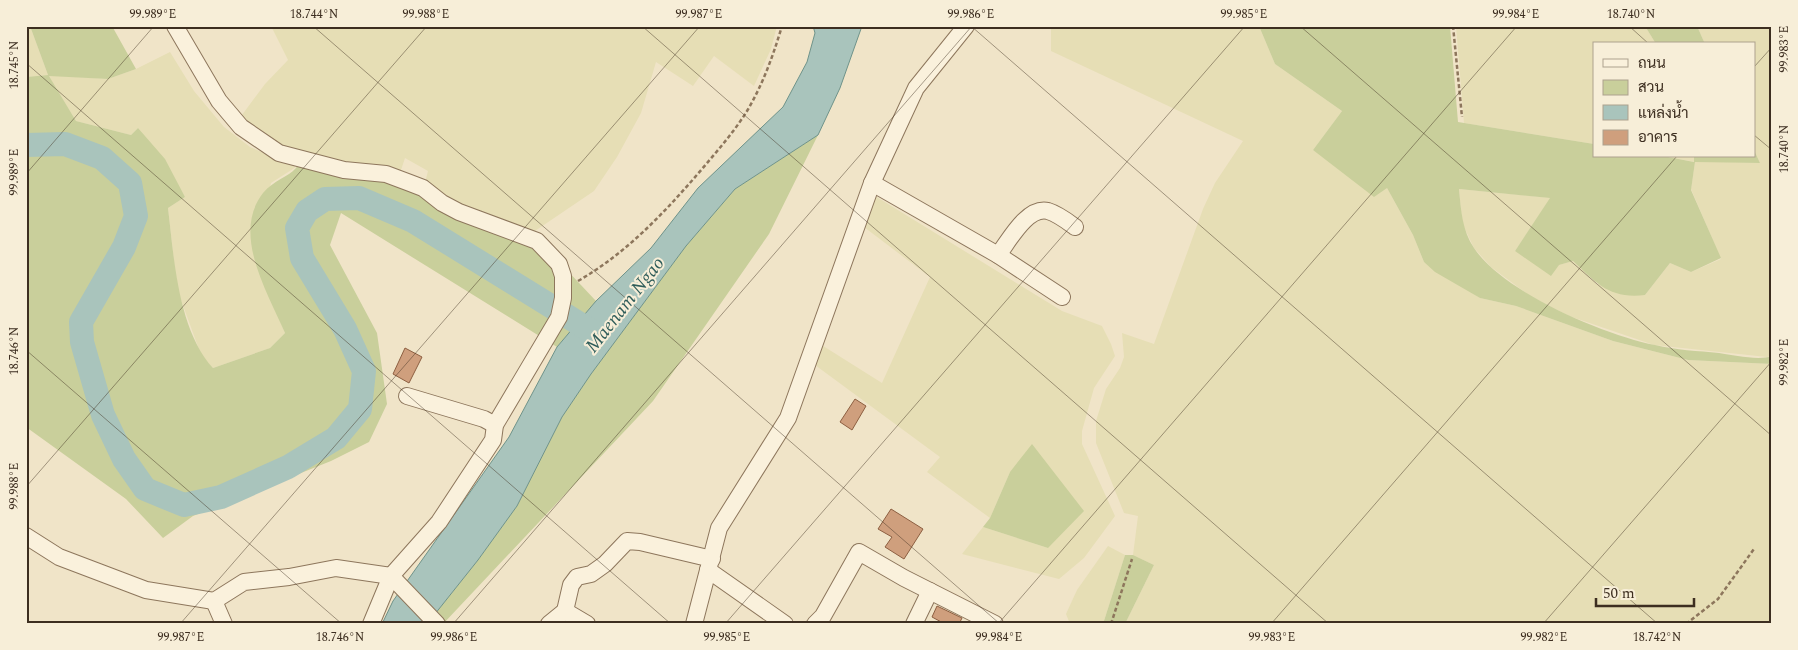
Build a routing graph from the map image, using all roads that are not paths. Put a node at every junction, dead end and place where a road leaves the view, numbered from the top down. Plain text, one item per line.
1 (175, 26) edge
2 (966, 26) edge
3 (872, 183) junction
4 (1075, 227) dead end
5 (998, 255) junction
6 (1062, 297) dead end
7 (407, 396) dead end
8 (495, 425) junction
9 (26, 536) edge
10 (710, 565) junction
11 (395, 579) junction
12 (930, 591) junction
13 (214, 601) junction
14 (565, 611) junction
15 (436, 622) edge
16 (224, 624) edge
17 (371, 624) edge
18 (549, 624) edge
19 (587, 624) edge
20 (694, 624) edge
21 (785, 624) edge
22 (815, 624) edge
23 (914, 624) edge
24 (996, 624) edge

1 - 8 street
2 - 3 street
3 - 5 street
3 - 10 street
4 - 5 street
5 - 6 street
7 - 8 street
8 - 11 street
9 - 13 street
10 - 14 street
10 - 20 street
10 - 21 street
11 - 13 street
11 - 15 street
11 - 17 street
12 - 22 street
12 - 23 street
12 - 24 street
13 - 16 street
14 - 18 street
14 - 19 street

